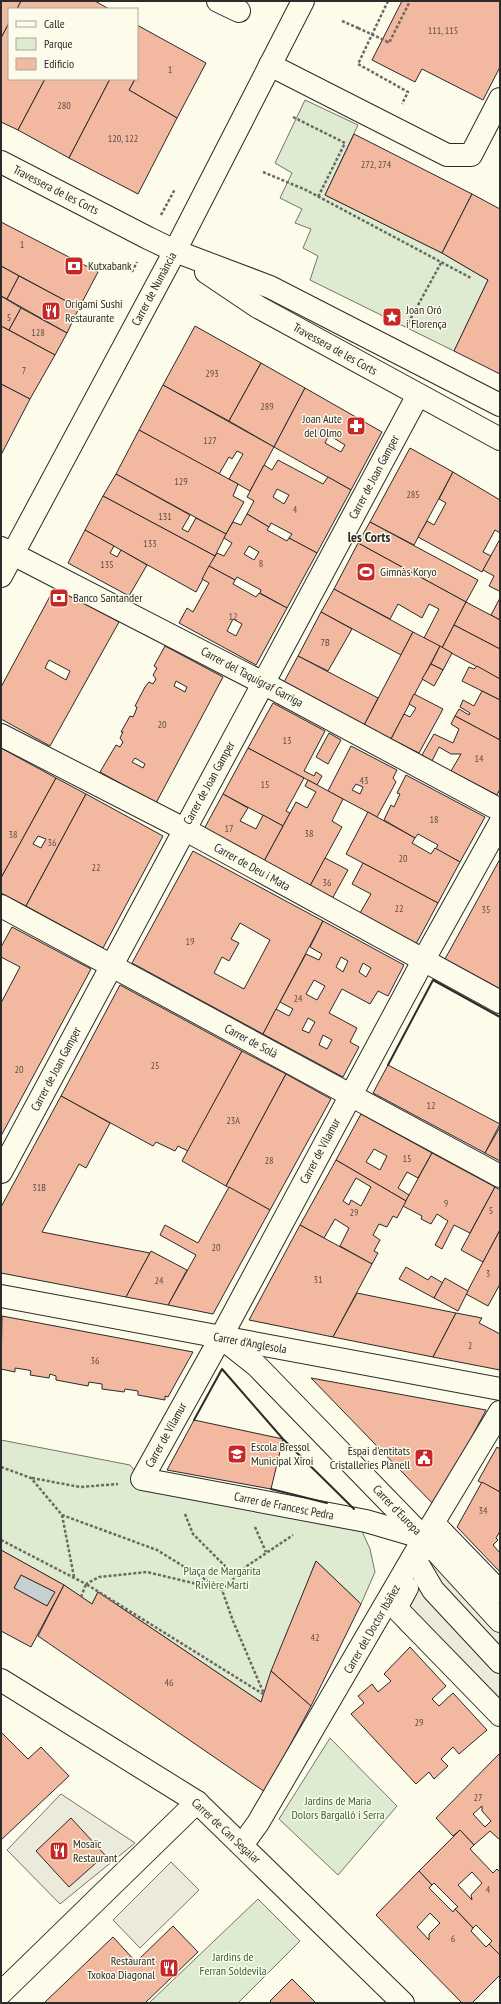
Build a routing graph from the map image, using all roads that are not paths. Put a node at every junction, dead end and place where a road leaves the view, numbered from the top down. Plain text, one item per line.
1 (218, 1) edge
2 (304, 1) edge
3 (239, 11) dead end
4 (270, 66) junction
5 (500, 99) edge
6 (1, 162) edge
7 (175, 251) junction
8 (418, 395) junction
9 (500, 405) edge
10 (500, 439) edge
11 (7, 550) edge
12 (1, 576) edge
13 (264, 683) junction
14 (1, 735) edge
15 (500, 810) edge
16 (500, 823) edge
17 (184, 829) junction
18 (1, 906) edge
19 (423, 960) junction
20 (112, 966) junction
21 (500, 1002) edge
22 (351, 1094) junction
23 (1, 1172) edge
24 (500, 1176) edge
25 (1, 1296) edge
26 (221, 1337) junction
27 (500, 1389) edge
28 (500, 1412) edge
29 (142, 1479) joint
30 (431, 1538) junction
31 (416, 1562) junction
32 (500, 1592) edge
33 (500, 1621) edge
34 (500, 1662) edge
35 (1, 1680) edge
36 (500, 1715) edge
37 (197, 1802) junction
38 (242, 1845) junction
39 (1, 1993) edge
40 (403, 2003) edge

1 - 3 street
2 - 4 street, Carrer de Numància
4 - 5 street
4 - 7 street, Carrer de Numància
6 - 7 street, Travessera de les Corts
7 - 8 street, Travessera de les Corts
7 - 9 street, Travessera de les Corts
7 - 11 street, Carrer de Numància
8 - 10 street, Travessera de les Corts
8 - 13 street, Carrer de Joan Gamper
11 - 12 street, Carrer de Numància
11 - 13 street, Carrer del Taquígraf Garriga
13 - 15 street, Carrer del Taquígraf Garriga
13 - 17 street, Carrer de Joan Gamper
14 - 17 street, Carrer de Deu i Mata
16 - 19 street, Carrer de Vilamur
17 - 19 street, Carrer de Deu i Mata
17 - 20 street, Carrer de Joan Gamper
18 - 20 street, Carrer de Solà
19 - 21 street, Carrer de Deu i Mata
19 - 22 street, Carrer de Vilamur
20 - 22 street, Carrer de Solà
20 - 23 street, Carrer de Joan Gamper
22 - 24 street, Carrer de Solà
22 - 26 street, Carrer de Vilamur
25 - 26 street, Carrer d'Anglesola
26 - 27 street, Carrer d'Anglesola
26 - 29 street, Carrer de Vilamur
26 - 30 street, Carrer d'Europa
28 - 30 street, Carrer del Doctor Ibáñez
29 - 30 street, Carrer de Francesc Pedra
30 - 31 street, Carrer del Doctor Ibáñez
30 - 32 street, Carrer d'Europa
30 - 33 street, Carrer d'Europa
31 - 34 street
31 - 36 street, Carrer del Doctor Ibáñez
31 - 38 street, Carrer del Doctor Ibáñez
35 - 37 street, Carrer de Can Segalar
37 - 38 street, Carrer de Can Segalar
37 - 39 street
38 - 40 street, Carrer de Can Segalar

